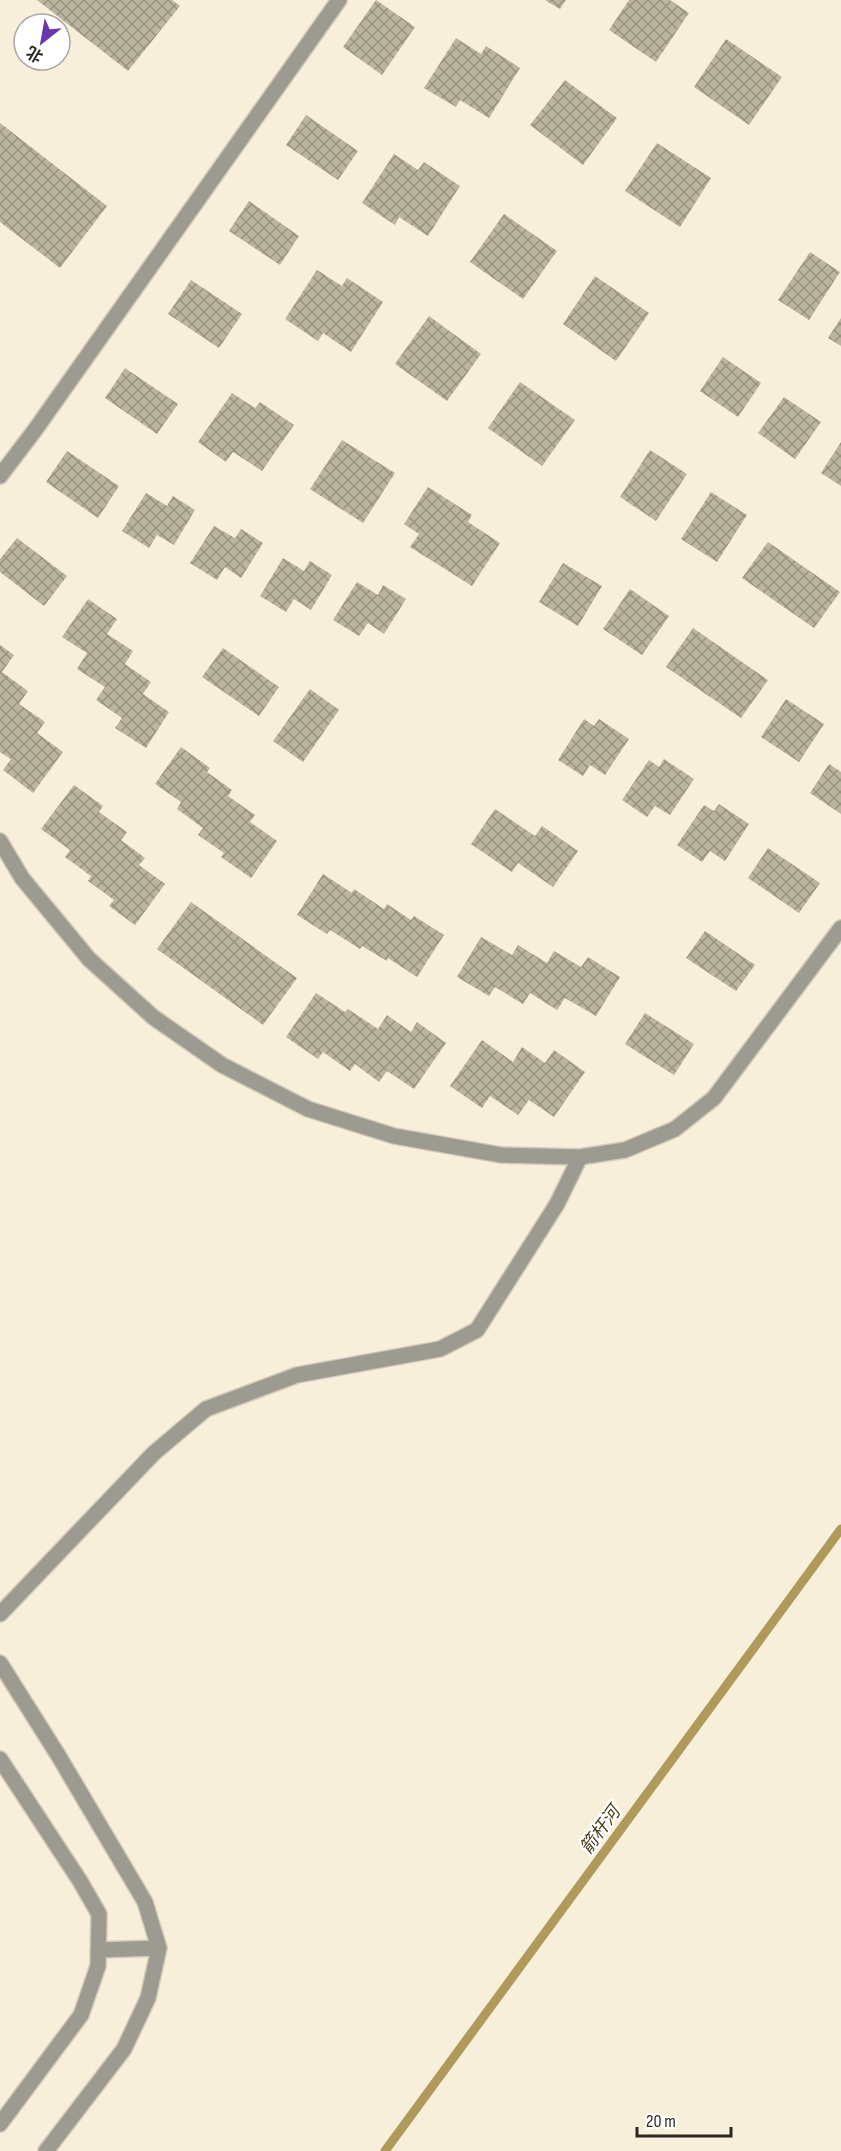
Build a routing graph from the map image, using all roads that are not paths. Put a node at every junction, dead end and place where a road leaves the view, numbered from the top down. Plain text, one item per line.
1 (339, 0) edge
2 (0, 476) edge
3 (0, 841) edge
4 (841, 928) edge
5 (580, 1157) junction
6 (0, 1614) edge
7 (0, 1663) edge
8 (0, 1759) edge
9 (159, 1948) junction
10 (98, 1950) junction
11 (0, 2124) edge
12 (46, 2151) edge

1 - 2 street
3 - 5 street
4 - 5 street
5 - 6 street
7 - 9 street
8 - 10 street
9 - 10 street
9 - 12 street
10 - 11 street

